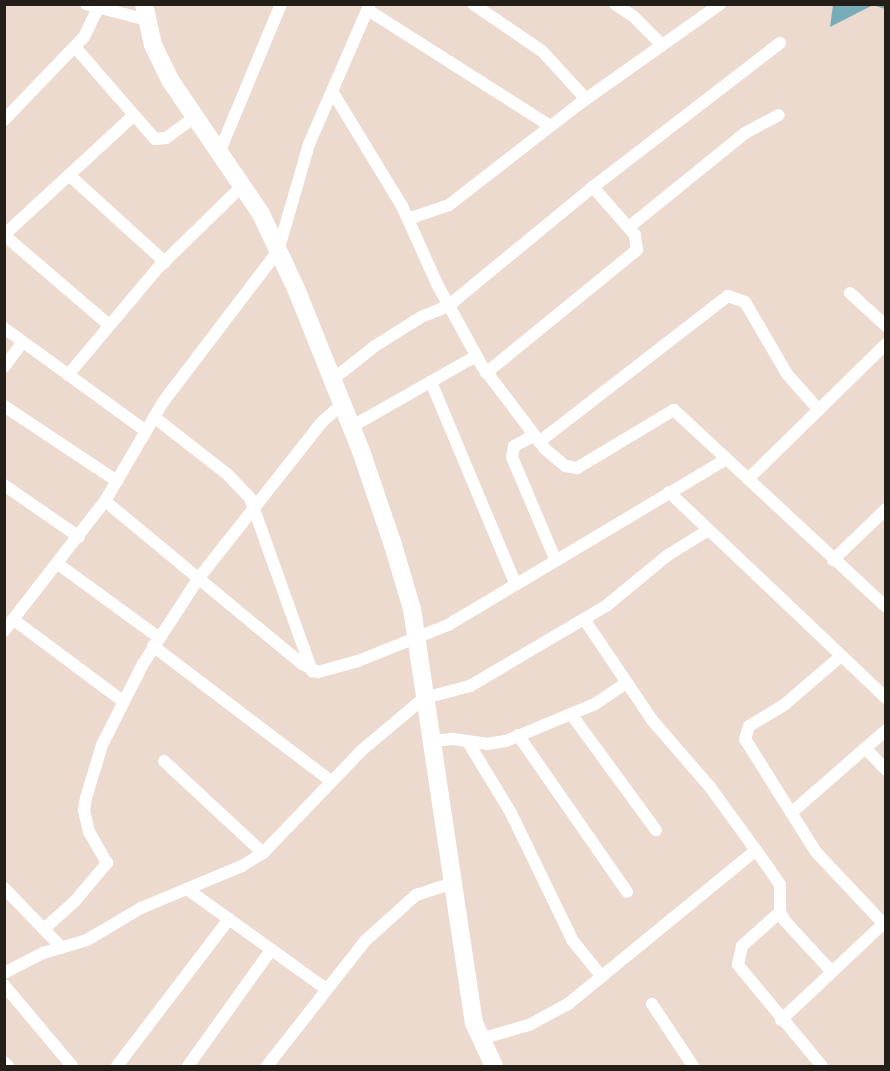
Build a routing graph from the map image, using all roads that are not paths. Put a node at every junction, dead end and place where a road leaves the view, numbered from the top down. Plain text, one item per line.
1 (86, 4) edge
2 (281, 4) edge
3 (473, 4) edge
4 (615, 4) edge
5 (720, 4) edge
6 (99, 8) junction
7 (369, 8) edge
8 (145, 12) edge
9 (780, 42) dead end
10 (662, 45) junction
11 (75, 47) junction
12 (332, 91) junction
13 (586, 99) junction
14 (134, 115) junction
15 (780, 115) dead end
16 (195, 117) junction
17 (4, 120) edge
18 (550, 126) junction
19 (219, 153) junction
20 (69, 175) junction
21 (242, 186) junction
22 (593, 187) junction
23 (408, 219) junction
24 (629, 226) junction
25 (4, 235) edge
26 (278, 251) junction
27 (165, 262) junction
28 (850, 293) dead end
29 (448, 306) junction
30 (109, 325) junction
31 (885, 326) edge
32 (4, 328) edge
33 (23, 342) junction
34 (885, 344) edge
35 (476, 356) junction
36 (4, 367) edge
37 (486, 373) junction
38 (68, 375) junction
39 (332, 380) junction
40 (431, 382) junction
41 (342, 404) junction
42 (4, 406) edge
43 (819, 410) junction
44 (154, 417) junction
45 (351, 427) junction
46 (146, 431) junction
47 (536, 439) junction
48 (726, 459) junction
49 (748, 479) junction
50 (117, 481) junction
51 (4, 485) edge
52 (669, 492) junction
53 (105, 501) junction
54 (255, 509) junction
55 (885, 509) edge
56 (707, 531) junction
57 (79, 537) junction
58 (555, 559) junction
59 (833, 560) junction
60 (58, 564) junction
61 (198, 579) junction
62 (515, 583) junction
63 (885, 607) edge
64 (584, 619) junction
65 (14, 620) junction
66 (4, 631) edge
67 (416, 638) junction
68 (156, 641) junction
69 (841, 656) junction
70 (312, 671) junction
71 (626, 683) junction
72 (885, 698) edge
73 (424, 699) junction
74 (124, 702) junction
75 (571, 714) junction
76 (885, 730) edge
77 (518, 735) junction
78 (431, 741) junction
79 (468, 742) junction
80 (865, 748) junction
81 (164, 761) dead end
82 (885, 770) edge
83 (331, 781) junction
84 (791, 813) junction
85 (656, 830) dead end
86 (756, 850) junction
87 (262, 853) junction
88 (453, 883) junction
89 (4, 888) edge
90 (187, 889) junction
91 (627, 892) dead end
92 (780, 912) junction
93 (230, 920) junction
94 (884, 922) edge
95 (44, 929) junction
96 (62, 948) junction
97 (271, 950) junction
98 (832, 972) junction
99 (4, 973) edge
100 (602, 977) junction
101 (4, 985) edge
102 (326, 989) junction
103 (652, 1004) dead end
104 (781, 1020) junction
105 (480, 1039) junction
106 (4, 1062) edge
107 (271, 1062) edge
108 (8, 1066) edge
109 (72, 1066) edge
110 (117, 1066) edge
111 (188, 1066) edge
112 (284, 1066) edge
113 (494, 1066) edge
114 (693, 1066) edge
115 (822, 1066) edge

1 - 6 street
2 - 19 street
3 - 13 street
4 - 10 street
5 - 10 street
6 - 8 street
6 - 11 street
7 - 12 street
7 - 18 street
8 - 16 street
9 - 22 street
10 - 13 street
11 - 14 street
11 - 17 street
12 - 23 street
12 - 26 street
13 - 18 street
14 - 16 street
14 - 20 street
15 - 24 street
16 - 19 street
18 - 23 street
19 - 21 street
20 - 25 street
20 - 27 street
21 - 26 street
21 - 27 street
22 - 24 street
22 - 29 street
23 - 29 street
24 - 37 street
25 - 30 street
26 - 39 street
26 - 44 street
27 - 30 street
28 - 31 street
29 - 35 street
29 - 39 street
30 - 38 street
32 - 33 street
33 - 36 street
33 - 38 street
34 - 43 street
35 - 37 street
35 - 40 street
37 - 47 street
38 - 46 street
39 - 41 street
40 - 45 street
40 - 62 street
41 - 45 street
41 - 54 street
42 - 50 street
43 - 47 street
43 - 49 street
44 - 46 street
44 - 54 street
45 - 67 street
46 - 50 street
47 - 48 street
47 - 58 street
48 - 49 street
48 - 52 street
49 - 59 street
50 - 53 street
51 - 57 street
52 - 56 street
52 - 58 street
53 - 57 street
53 - 61 street
54 - 61 street
54 - 70 street
55 - 59 street
56 - 64 street
56 - 69 street
57 - 60 street
58 - 62 street
59 - 63 street
60 - 65 street
60 - 68 street
61 - 68 street
61 - 70 street
62 - 67 street
64 - 71 street
64 - 73 street
65 - 66 street
65 - 74 street
67 - 70 street
67 - 73 street
68 - 74 street
68 - 83 street
69 - 72 street
69 - 84 street
71 - 75 street
71 - 86 street
73 - 78 street
73 - 83 street
74 - 95 street
75 - 77 street
75 - 85 street
76 - 80 street
77 - 79 street
77 - 91 street
78 - 79 street
78 - 88 street
79 - 100 street
80 - 82 street
80 - 84 street
81 - 87 street
83 - 87 street
84 - 94 street
86 - 92 street
86 - 100 street
87 - 90 street
88 - 102 street
88 - 105 street
89 - 95 street
90 - 93 street
90 - 96 street
92 - 98 street
92 - 104 street
93 - 97 street
93 - 110 street
94 - 98 street
95 - 96 street
96 - 99 street
97 - 102 street
97 - 111 street
98 - 104 street
100 - 105 street
101 - 109 street
102 - 107 street
103 - 114 street
104 - 115 street
105 - 113 street
106 - 108 street
107 - 112 street

